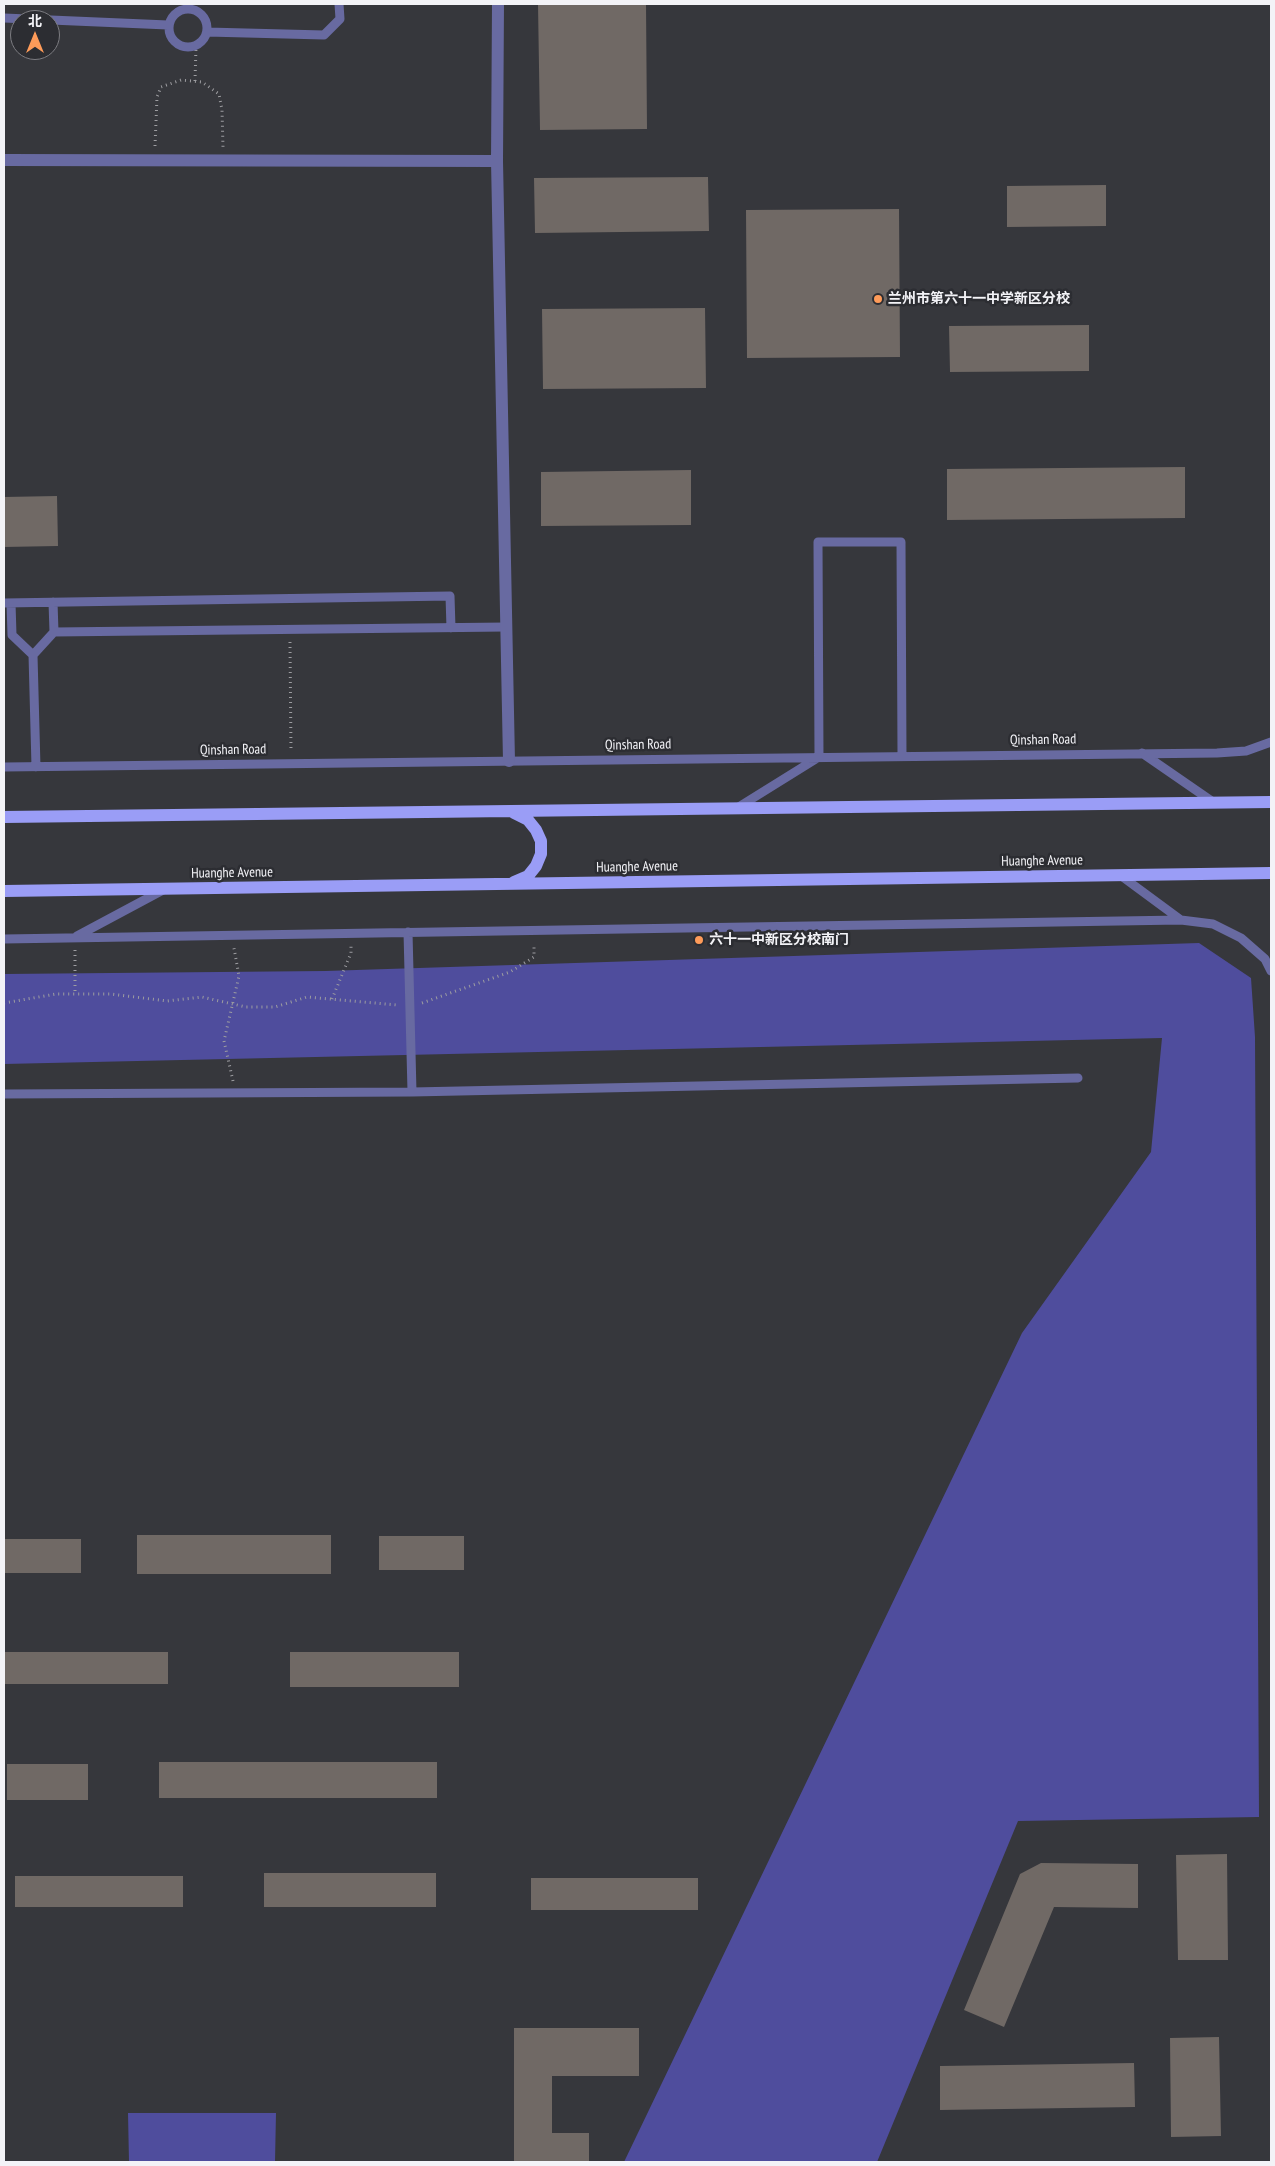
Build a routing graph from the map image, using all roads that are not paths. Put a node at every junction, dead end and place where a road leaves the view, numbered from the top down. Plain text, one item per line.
1 (339, 4) edge
2 (498, 4) edge
3 (4, 18) edge
4 (168, 24) junction
5 (207, 32) junction
6 (4, 160) edge
7 (497, 161) junction
8 (53, 602) junction
9 (7, 603) edge
10 (506, 627) junction
11 (451, 628) junction
12 (54, 632) junction
13 (8, 635) edge
14 (33, 655) junction
15 (1271, 742) edge
16 (1142, 753) junction
17 (902, 756) junction
18 (819, 757) junction
19 (509, 761) junction
20 (4, 767) edge
21 (36, 767) junction
22 (1213, 802) junction
23 (1271, 802) edge
24 (736, 808) junction
25 (505, 811) junction
26 (4, 817) edge
27 (1271, 873) edge
28 (1120, 875) junction
29 (504, 884) junction
30 (166, 889) junction
31 (4, 891) edge
32 (1181, 920) junction
33 (408, 932) junction
34 (75, 938) junction
35 (4, 939) edge
36 (1271, 971) edge
37 (1078, 1078) dead end
38 (412, 1092) junction
39 (4, 1094) edge

1 - 5 lane
2 - 7 street
3 - 4 lane
4 - 5 lane
4 - 5 lane
6 - 7 street
7 - 10 street
8 - 9 lane
8 - 11 lane
8 - 12 lane
9 - 13 lane
10 - 11 lane
10 - 19 street
11 - 12 lane
12 - 14 lane
13 - 14 lane
14 - 21 lane
15 - 16 lane, Qinshan Road
16 - 17 lane, Qinshan Road
16 - 22 lane
17 - 18 lane, Qinshan Road
17 - 18 lane
18 - 19 lane, Qinshan Road
18 - 24 lane
19 - 21 lane, Qinshan Road
20 - 21 lane, Qinshan Road
22 - 23 main road
22 - 24 main road
24 - 25 main road
25 - 26 main road
25 - 29 main road
27 - 28 main road, Huanghe Avenue
28 - 29 main road, Huanghe Avenue
28 - 32 lane
29 - 30 main road, Huanghe Avenue
30 - 31 main road, Huanghe Avenue
30 - 34 lane
32 - 33 lane
32 - 36 lane
33 - 34 lane
33 - 38 lane
34 - 35 lane
37 - 38 lane
38 - 39 lane

